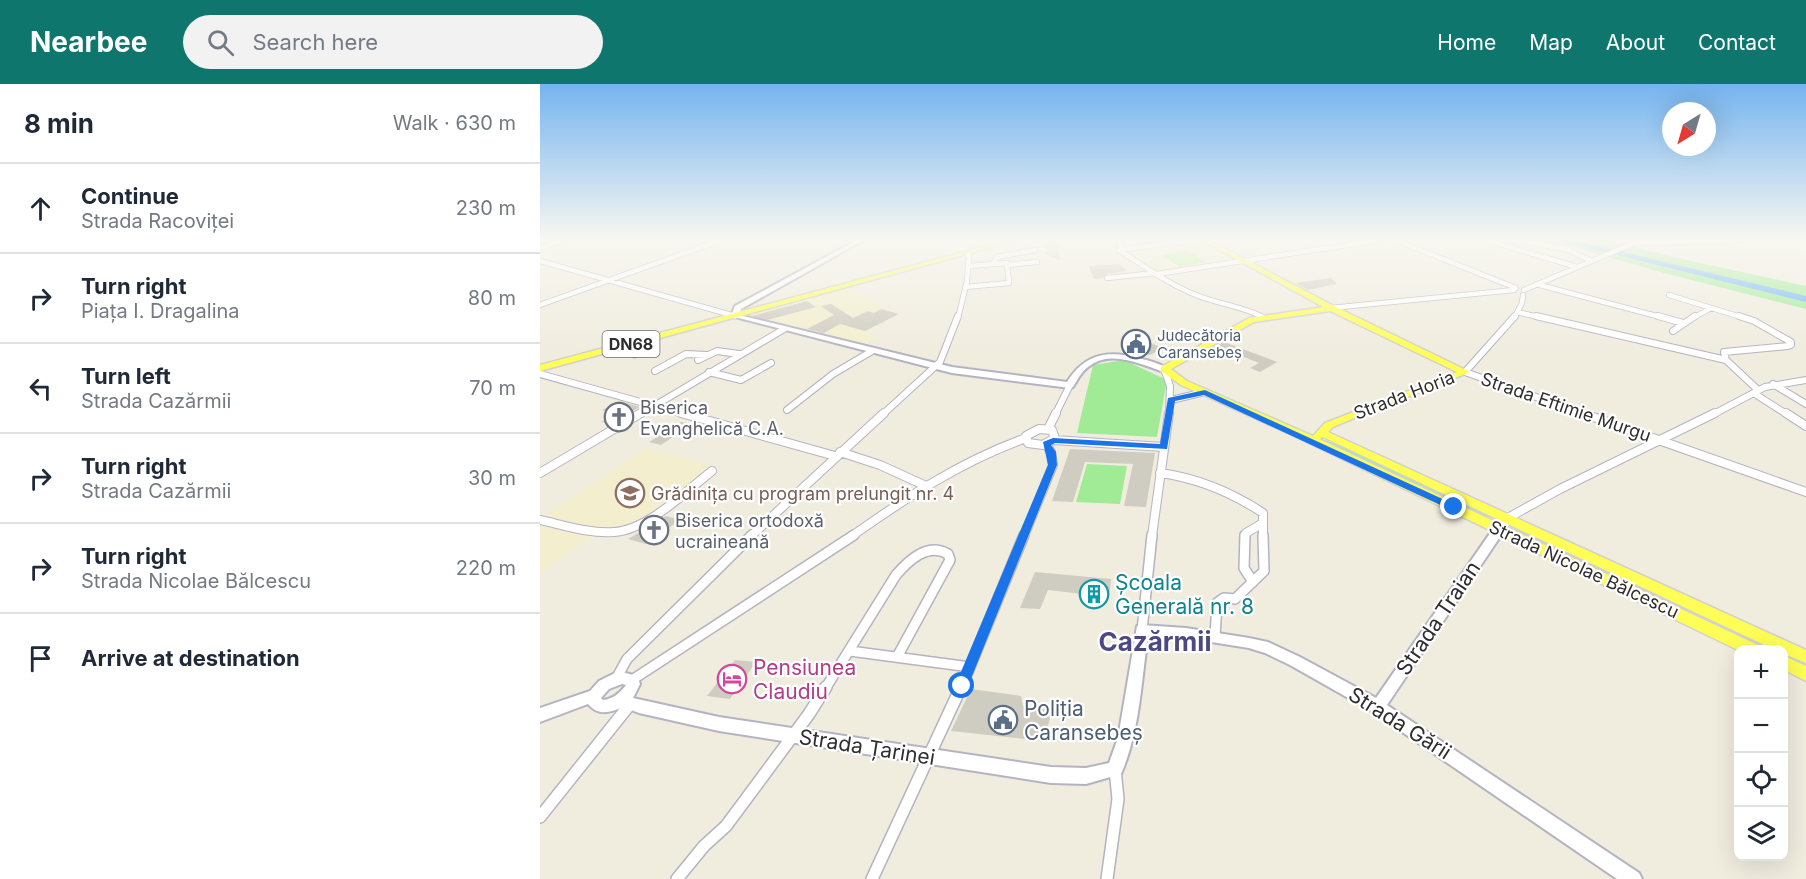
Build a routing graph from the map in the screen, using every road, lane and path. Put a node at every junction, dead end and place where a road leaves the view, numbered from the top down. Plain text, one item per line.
1 (596, 277) edge
2 (620, 277) edge
3 (797, 277) edge
4 (875, 277) edge
5 (967, 277) edge
6 (1008, 277) edge
7 (1116, 277) edge
8 (1163, 277) edge
9 (1274, 277) edge
10 (1483, 277) edge
11 (1553, 277) edge
12 (1107, 278) dead end
13 (609, 281) junction
14 (1536, 284) junction
15 (965, 287) junction
16 (1519, 292) junction
17 (1669, 295) dead end
18 (540, 305) edge
19 (1331, 308) junction
20 (1711, 308) junction
21 (1517, 312) junction
22 (735, 313) junction
23 (1263, 317) junction
24 (1683, 323) junction
25 (784, 329) junction
26 (1673, 331) dead end
27 (872, 351) junction
28 (740, 354) junction
29 (707, 355) junction
30 (698, 360) dead end
31 (1726, 360) junction
32 (771, 363) dead end
33 (935, 367) junction
34 (540, 368) edge
35 (1164, 369) junction
36 (655, 371) dead end
37 (709, 372) junction
38 (1464, 372) junction
39 (540, 374) edge
40 (1806, 380) edge
41 (1773, 384) junction
42 (1070, 385) junction
43 (1205, 392) junction
44 (1756, 392) junction
45 (1171, 400) junction
46 (1806, 404) edge
47 (652, 406) junction
48 (787, 410) dead end
49 (1806, 426) edge
50 (1048, 429) junction
51 (1317, 436) junction
52 (1026, 438) junction
53 (1660, 440) junction
54 (1050, 442) junction
55 (1164, 447) junction
56 (838, 454) junction
57 (712, 471) dead end
58 (540, 473) edge
59 (1160, 473) junction
60 (926, 486) junction
61 (1806, 492) edge
62 (540, 520) edge
63 (1263, 523) junction
64 (1502, 523) junction
65 (1253, 582) junction
66 (1142, 630) junction
67 (1215, 637) junction
68 (1744, 645) edge
69 (850, 651) junction
70 (897, 657) junction
71 (1806, 657) edge
72 (1788, 665) edge
73 (970, 666) junction
74 (1806, 674) edge
75 (616, 679) junction
76 (632, 680) junction
77 (594, 696) junction
78 (626, 701) junction
79 (1378, 707) junction
80 (540, 715) edge
81 (794, 736) junction
82 (929, 757) junction
83 (1115, 769) junction
84 (540, 817) edge
85 (677, 879) edge
86 (872, 879) edge
87 (1107, 879) edge
88 (1633, 879) edge

1 - 13 street
2 - 13 street
3 - 22 street
4 - 22 main road, DN68
5 - 15 street
6 - 15 street
7 - 12 street
8 - 23 street
9 - 19 main road, Strada Eftimie Murgu
10 - 16 street
11 - 14 street
13 - 18 street
13 - 22 street
14 - 16 street
14 - 24 street
15 - 33 street
16 - 19 street
16 - 21 street, Strada Horia
17 - 20 street
19 - 23 main road
19 - 38 main road, Strada Eftimie Murgu
20 - 24 street
20 - 31 street
21 - 31 street
21 - 38 street, Strada Horia
22 - 25 street
22 - 34 main road, DN68
23 - 35 main road
24 - 26 street
25 - 27 street
25 - 28 street
27 - 33 street
27 - 48 street
28 - 29 street
28 - 37 street
29 - 30 street
29 - 36 street
31 - 44 street
32 - 37 street
33 - 42 street
33 - 56 street
35 - 42 street, Strada Nicolae Bălcescu
35 - 43 main road, Strada Nicolae Bălcescu
35 - 45 street
37 - 47 street
38 - 51 main road, Strada Horia
38 - 53 street, Strada Eftimie Murgu
39 - 47 street
40 - 41 street
41 - 44 street
41 - 46 street
42 - 50 street
43 - 45 street
43 - 51 main road, Strada Nicolae Bălcescu
44 - 49 street
44 - 53 street
45 - 55 street
47 - 56 street
47 - 58 street
50 - 52 street
50 - 54 street
51 - 64 main road, Strada Nicolae Bălcescu
52 - 54 street
52 - 60 street
53 - 61 street, Strada Eftimie Murgu
53 - 64 street
54 - 55 street
54 - 73 street
55 - 59 street
56 - 60 street
56 - 75 street
57 - 62 street
59 - 63 street
59 - 66 street
60 - 76 street
63 - 65 street
63 - 65 street
64 - 68 main road, Strada Nicolae Bălcescu
64 - 71 main road, Strada Nicolae Bălcescu
64 - 79 street, Strada Traian
65 - 67 street
66 - 67 street, Strada Gării
66 - 83 street
67 - 79 street, Strada Gării
69 - 70 street
69 - 70 street
69 - 81 street
70 - 73 street
72 - 74 main road
73 - 82 street
75 - 76 street
75 - 77 street
76 - 78 street
77 - 78 street, Strada Țarinei
77 - 80 street
78 - 81 street, Strada Țarinei
78 - 84 street
79 - 88 street, Strada Gării
81 - 82 street, Strada Țarinei
81 - 85 street
82 - 83 street, Strada Țarinei
82 - 86 street
83 - 87 street

